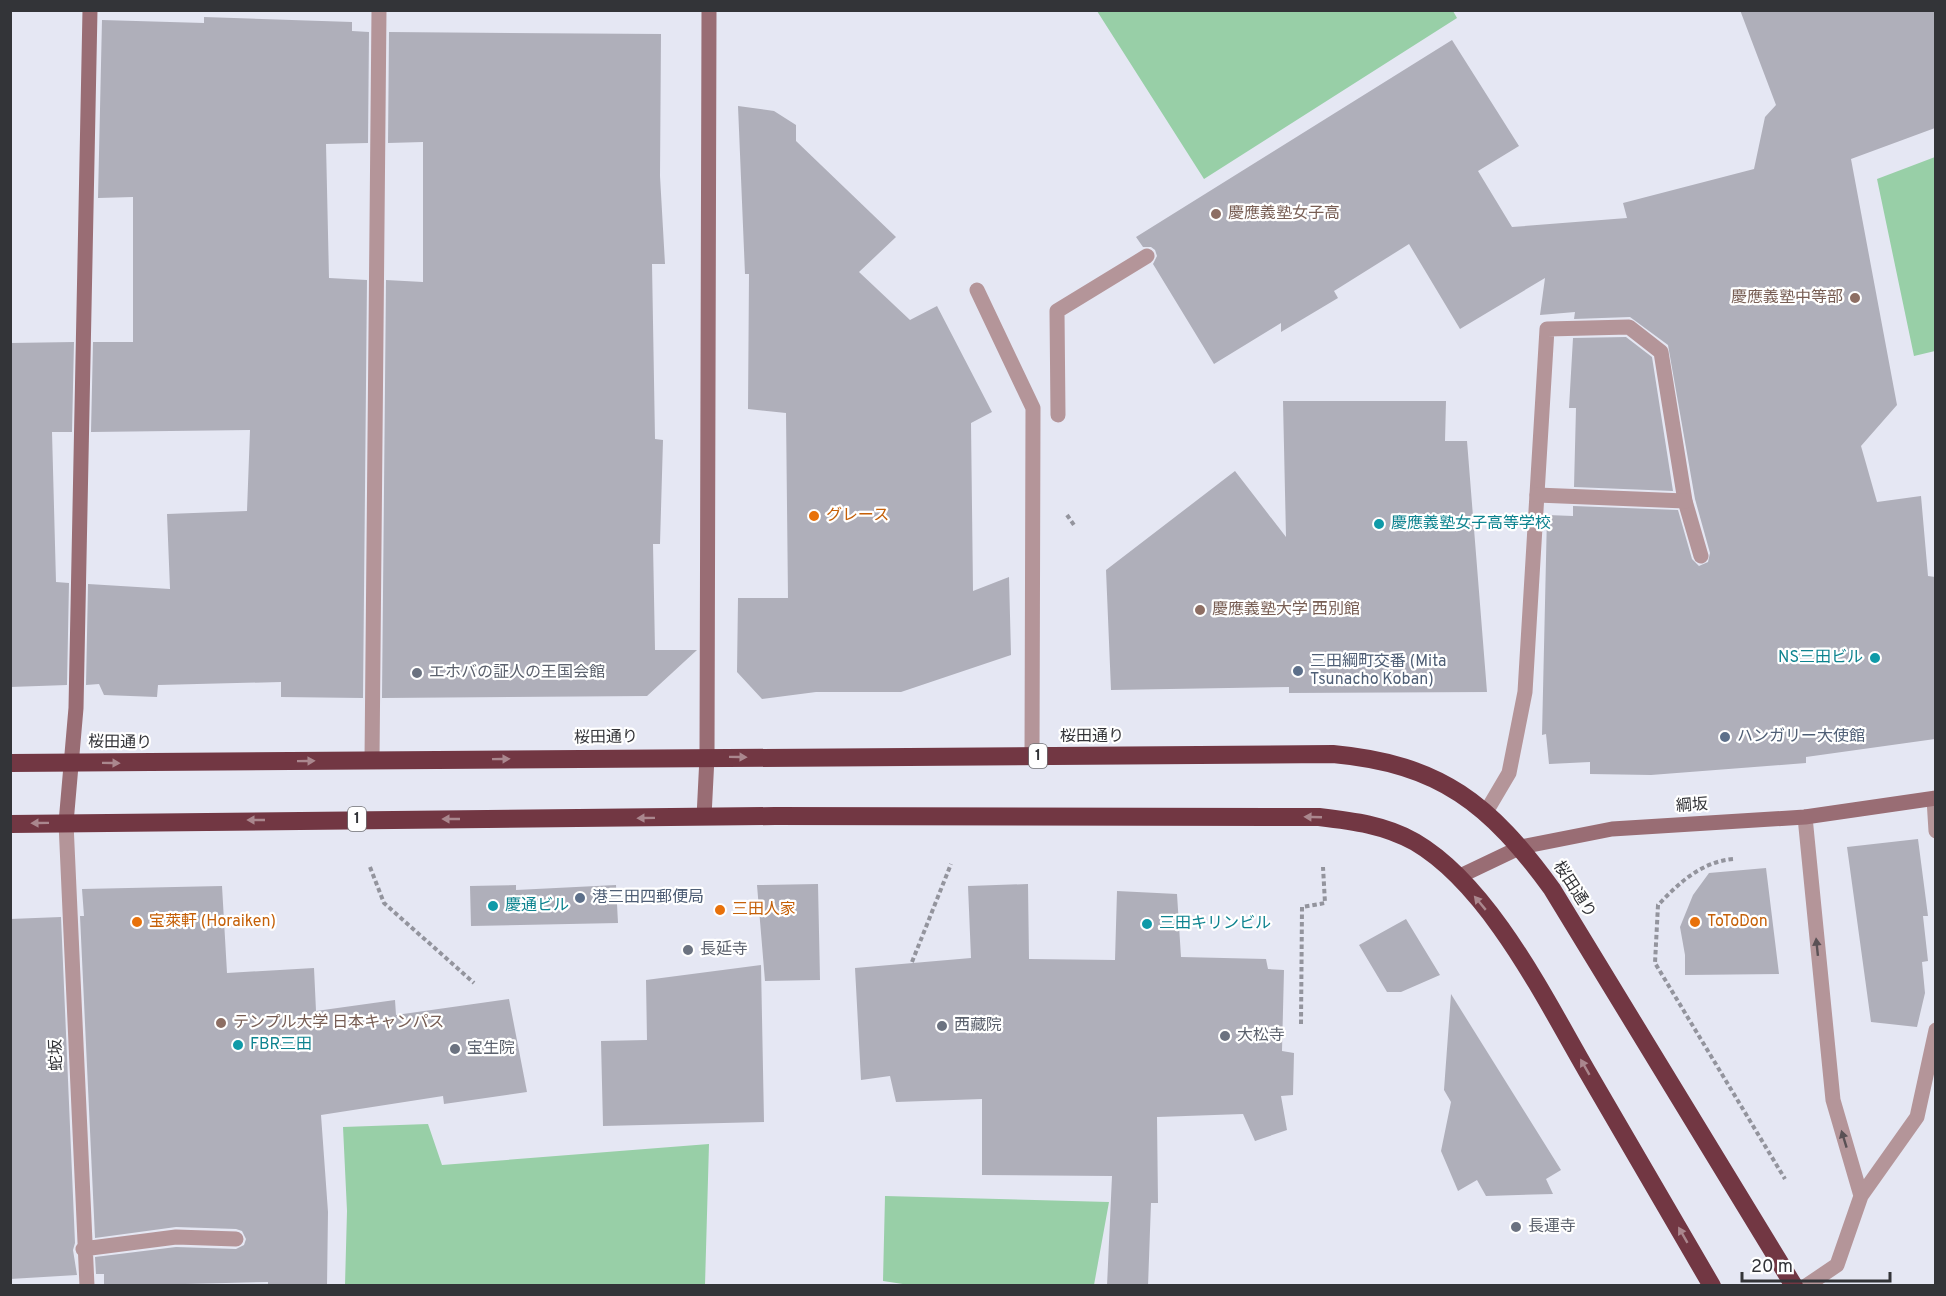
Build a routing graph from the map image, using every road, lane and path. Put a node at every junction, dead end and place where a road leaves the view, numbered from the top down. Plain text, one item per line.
1 (90, 10) edge
2 (379, 10) edge
3 (709, 10) edge
4 (1148, 256) dead end
5 (977, 290) dead end
6 (1058, 415) dead end
7 (1537, 495) junction
8 (1685, 501) junction
9 (1701, 556) dead end
10 (1032, 756) junction
11 (707, 757) junction
12 (372, 760) junction
13 (73, 762) junction
14 (10, 763) edge
15 (1935, 798) edge
16 (1486, 812) junction
17 (704, 817) junction
18 (1805, 817) junction
19 (66, 823) junction
20 (10, 824) edge
21 (1935, 831) edge
22 (1521, 847) junction
23 (1743, 857) dead end
24 (951, 864) dead end
25 (370, 867) dead end
26 (1323, 867) dead end
27 (1458, 877) junction
28 (912, 962) dead end
29 (474, 983) dead end
30 (1301, 1024) dead end
31 (1935, 1030) edge
32 (1785, 1179) dead end
33 (1861, 1196) junction
34 (236, 1239) dead end
35 (83, 1249) junction
36 (87, 1286) edge
37 (1712, 1286) edge
38 (1794, 1286) edge
39 (1806, 1286) edge

1 - 13 street
2 - 12 street
3 - 11 street
4 - 6 street
5 - 10 street
7 - 8 street
7 - 8 street
7 - 16 street
8 - 9 street
11 -> 10 highway, 桜田通り / 1
10 - 16 highway, 桜田通り / 1
12 -> 11 highway, 桜田通り / 1
11 - 17 street
13 -> 12 highway, 桜田通り / 1
13 - 14 highway, 桜田通り / 1
13 - 19 street
15 - 18 street, 綱坂
15 - 21 street
16 - 22 highway, 桜田通り / 1
17 -> 19 highway, 1
27 -> 17 highway, 1
18 - 22 street, 綱坂
33 -> 18 street
19 -> 20 highway, 1
19 - 35 street, 蛇坂
22 - 27 street, 綱坂
22 - 38 highway, 桜田通り / 1
23 - 32 path
24 - 28 path
25 - 29 path
26 - 30 path
37 -> 27 highway, 1
31 - 33 street
33 - 39 street
34 - 35 street
35 - 36 street, 蛇坂

